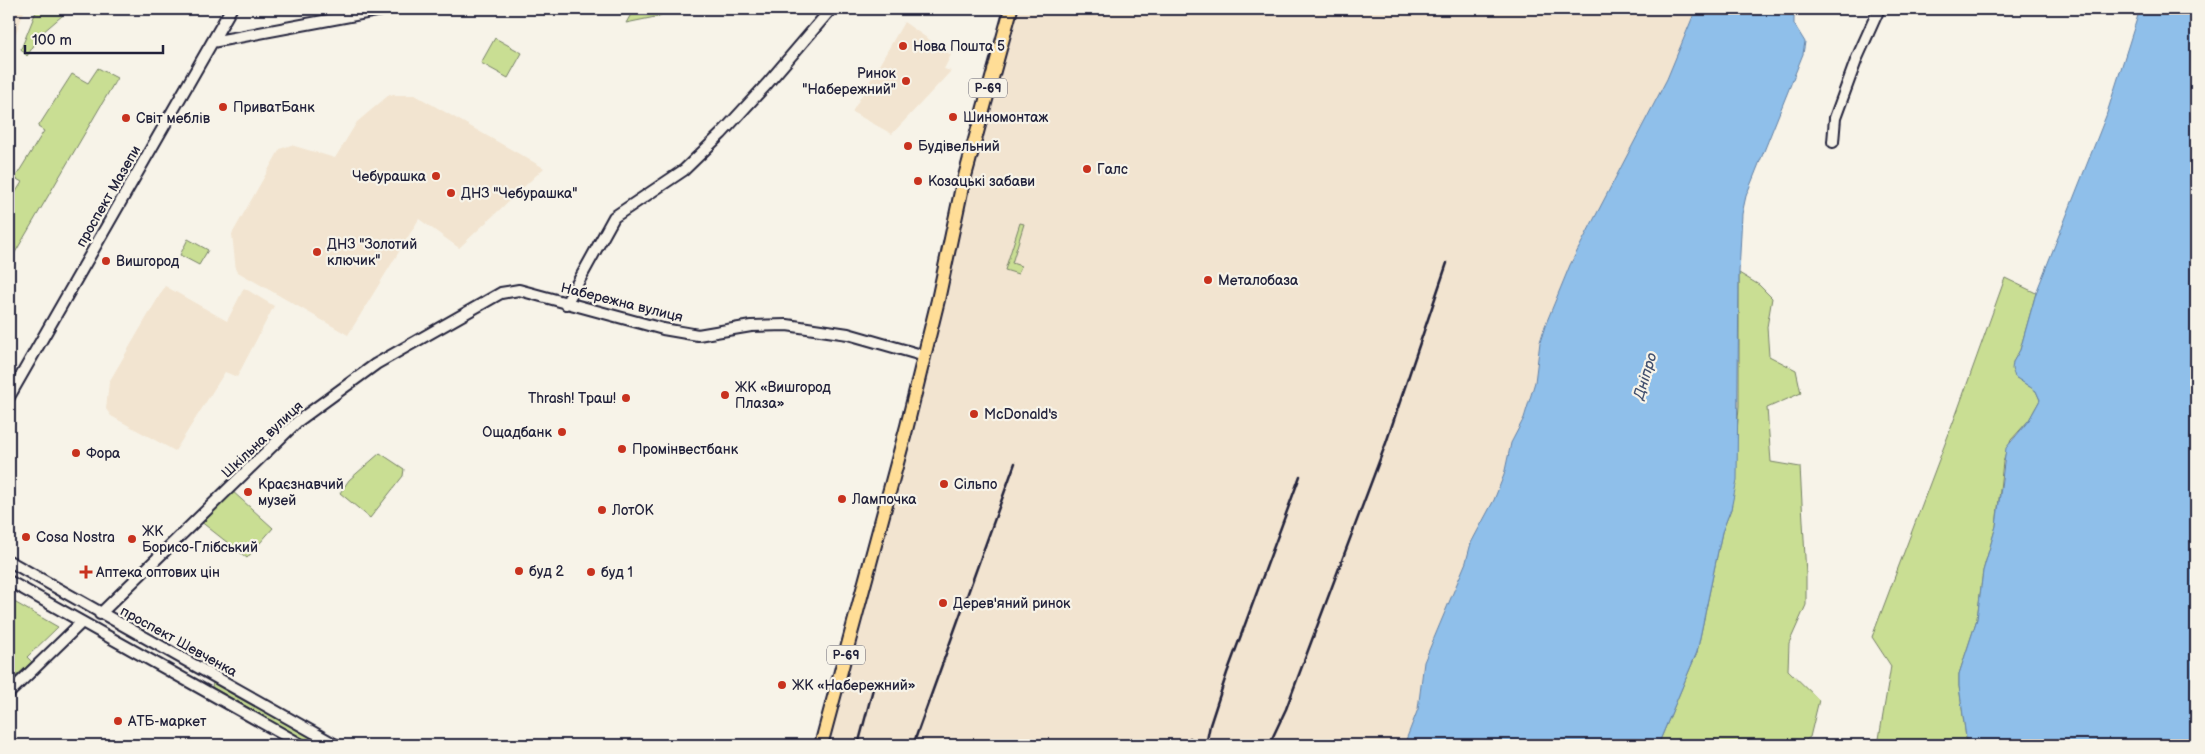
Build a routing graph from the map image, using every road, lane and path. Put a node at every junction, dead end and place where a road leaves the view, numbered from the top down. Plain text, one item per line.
1 (231, 9) edge
2 (387, 9) edge
3 (831, 9) edge
4 (1011, 9) edge
5 (1879, 9) edge
6 (212, 42) junction
7 (1833, 142) dead end
8 (519, 290) joint
9 (566, 304) junction
10 (925, 356) junction
11 (9, 397) edge
12 (9, 561) edge
13 (9, 581) edge
14 (100, 614) junction
15 (82, 622) junction
16 (205, 670) junction
17 (196, 685) junction
18 (9, 693) edge
19 (302, 745) edge
20 (336, 745) edge
21 (821, 745) edge

1 - 6 street, проспект Мазепи
2 - 6 street
3 - 9 street
4 - 10 main road, Р-69
5 - 7 street
6 - 11 street, проспект Мазепи
8 - 9 street, Набережна вулиця
8 - 14 street, Шкільна вулиця
9 - 10 street, Набережна вулиця
10 - 21 main road, Р-69
12 - 14 street, проспект Шевченка
13 - 15 street
14 - 16 street, проспект Шевченка
15 - 17 street
15 - 18 street
16 - 17 street
16 - 20 street, проспект Шевченка
17 - 19 street

